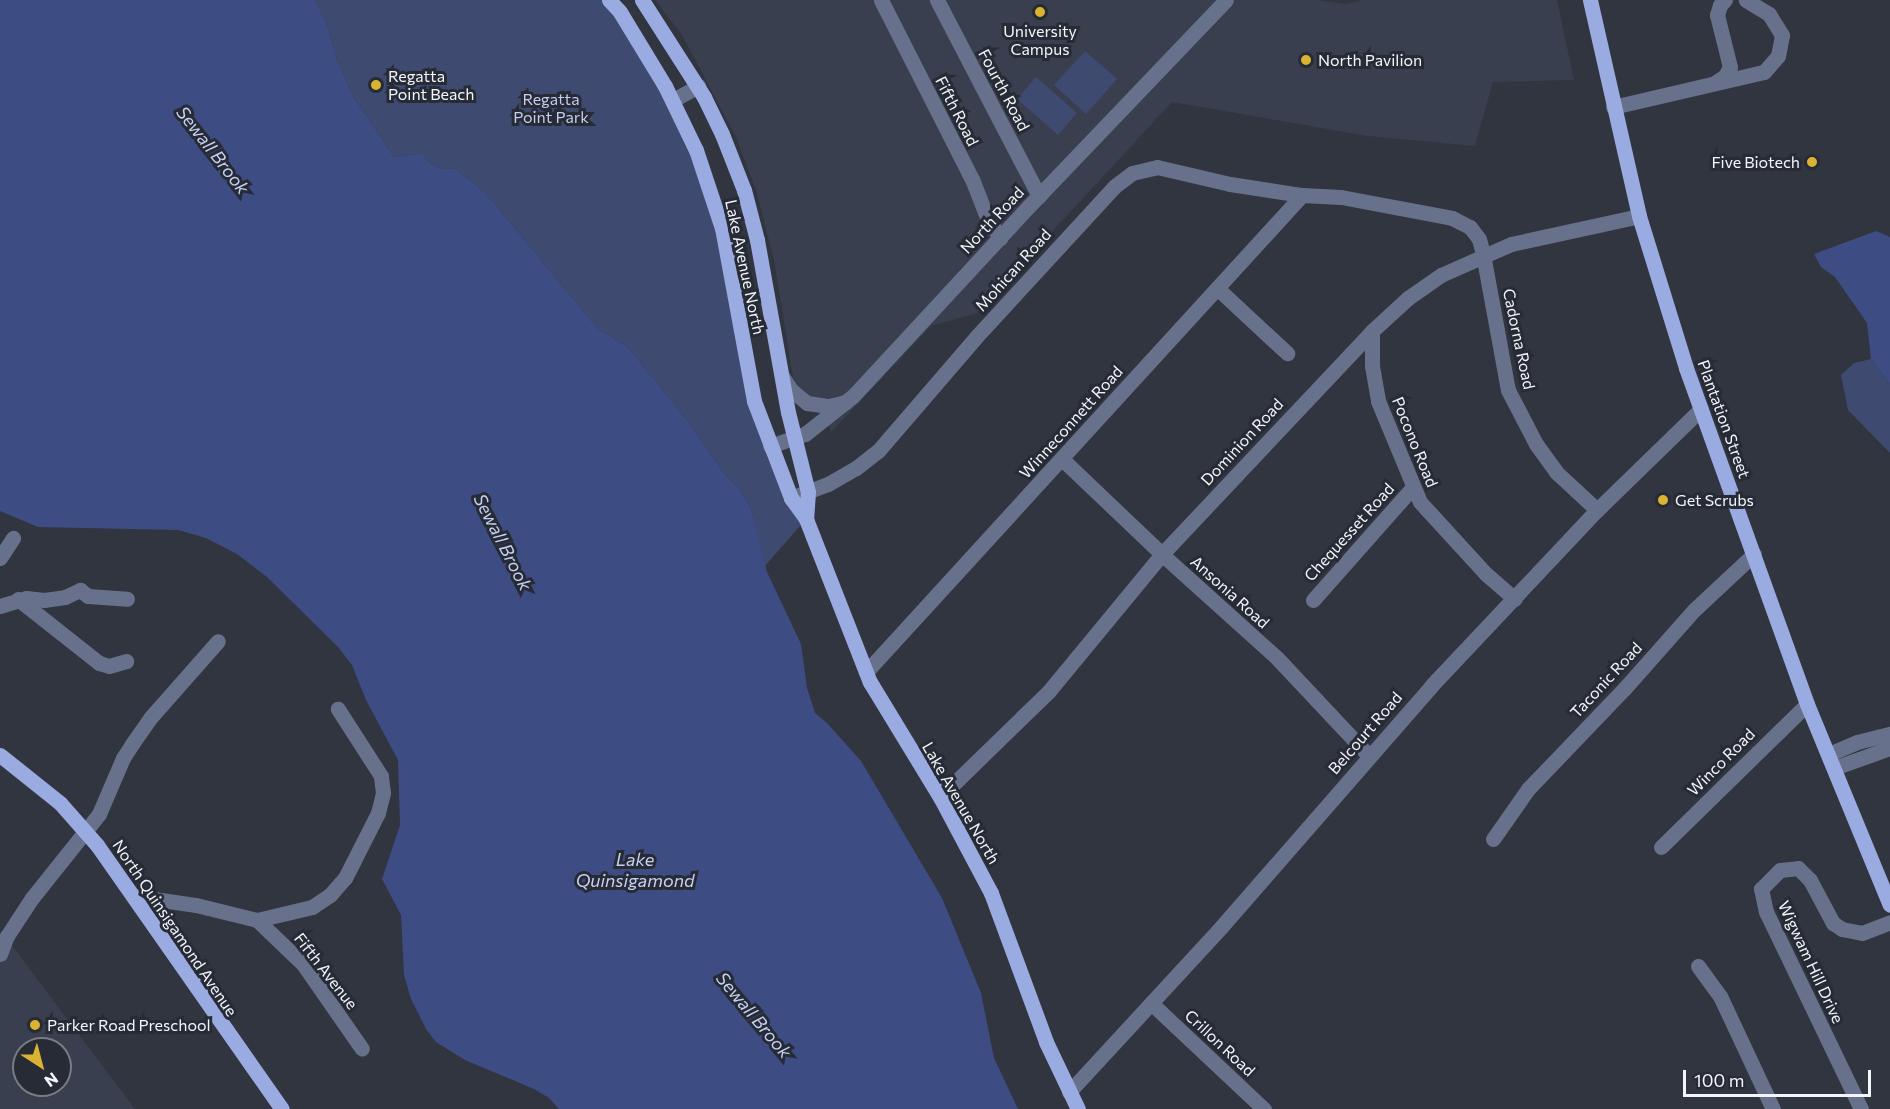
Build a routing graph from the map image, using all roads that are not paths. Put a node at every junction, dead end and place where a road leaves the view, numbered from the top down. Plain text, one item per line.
1 (609, 0) edge
2 (642, 0) edge
3 (881, 0) edge
4 (937, 0) edge
5 (1226, 0) edge
6 (1590, 0) edge
7 (1725, 0) edge
8 (1746, 0) edge
9 (1716, 82) junction
10 (698, 86) junction
11 (673, 100) junction
12 (1613, 107) junction
13 (1302, 195) junction
14 (1039, 196) junction
15 (1639, 216) junction
16 (1000, 238) junction
17 (1483, 254) junction
18 (1217, 288) junction
19 (1372, 331) junction
20 (1287, 353) dead end
21 (782, 376) junction
22 (846, 402) junction
23 (1701, 409) junction
24 (794, 438) junction
25 (770, 446) junction
26 (1062, 459) junction
27 (1413, 488) junction
28 (808, 492) junction
29 (791, 498) junction
30 (1597, 510) junction
31 (806, 519) junction
32 (13, 538) dead end
33 (1162, 554) junction
34 (1754, 554) junction
35 (0, 558) edge
36 (1515, 598) junction
37 (18, 599) junction
38 (127, 599) dead end
39 (1313, 600) dead end
40 (0, 606) edge
41 (218, 641) dead end
42 (126, 661) dead end
43 (866, 672) junction
44 (1807, 704) junction
45 (338, 709) dead end
46 (1890, 734) edge
47 (1890, 748) edge
48 (0, 755) edge
49 (1369, 756) junction
50 (1831, 761) junction
51 (940, 797) junction
52 (86, 833) junction
53 (1493, 838) dead end
54 (1661, 847) dead end
55 (134, 896) junction
56 (1890, 905) edge
57 (257, 920) junction
58 (1890, 922) edge
59 (0, 954) edge
60 (1698, 966) dead end
61 (1151, 1003) junction
62 (362, 1048) dead end
63 (1069, 1092) junction
64 (282, 1109) edge
65 (1078, 1109) edge
66 (1264, 1109) edge
67 (1773, 1109) edge
68 (1861, 1109) edge

1 - 11 main road, Lake Avenue North
2 - 10 main road, Lake Avenue North
3 - 16 street, Fifth Road
4 - 14 street, Fourth Road
5 - 14 street, North Road
6 - 12 main road, Plantation Street
7 - 9 street
8 - 9 street
9 - 12 street
10 - 11 street
10 - 21 main road, Lake Avenue North
11 - 25 main road, Lake Avenue North
12 - 15 main road, Plantation Street
13 - 17 street, Mohican Road
13 - 18 street, Winneconnett Road
13 - 28 street, Mohican Road
14 - 16 street, North Road
15 - 17 street, Dominion Road
15 - 23 main road, Plantation Street
16 - 22 street, North Road
17 - 19 street, Dominion Road
17 - 30 street, Cadorna Road
18 - 20 street
18 - 26 street, Winneconnett Road
19 - 27 street, Pocono Road
19 - 33 street, Dominion Road
21 - 22 street
21 - 24 main road, Lake Avenue North
22 - 24 street, North Road
23 - 30 street, Belcourt Road
23 - 34 main road, Plantation Street
24 - 25 street, North Road
24 - 28 main road, Lake Avenue North
25 - 29 main road, Lake Avenue North
26 - 33 street, Ansonia Road
26 - 43 street, Winneconnett Road
27 - 36 street, Pocono Road
27 - 39 street, Chequesset Road
28 - 29 street, Mohican Road
28 - 31 main road, Lake Avenue North
29 - 31 main road, Lake Avenue North
30 - 36 street, Belcourt Road
31 - 43 main road, Lake Avenue North
32 - 35 street
33 - 49 street, Ansonia Road
33 - 51 street, Dominion Road
34 - 44 main road, Plantation Street
34 - 53 street, Taconic Road
36 - 49 street, Belcourt Road
37 - 38 street
37 - 40 street
37 - 42 street
41 - 52 street
43 - 51 main road, Lake Avenue North
44 - 50 main road, Plantation Street
44 - 54 street, Winco Road
45 - 57 street
46 - 50 street
47 - 50 street
48 - 52 main road, North Quinsigamond Avenue
49 - 61 street, Belcourt Road
50 - 56 main road, Plantation Street
51 - 63 main road, Lake Avenue North
52 - 55 main road, North Quinsigamond Avenue
52 - 59 street
55 - 57 street
55 - 64 main road, North Quinsigamond Avenue
57 - 62 street, Fifth Avenue
58 - 68 street, Wigwam Hill Drive
60 - 67 street
61 - 63 street, Belcourt Road
61 - 66 street, Crillon Road
63 - 65 main road, Lake Avenue North

